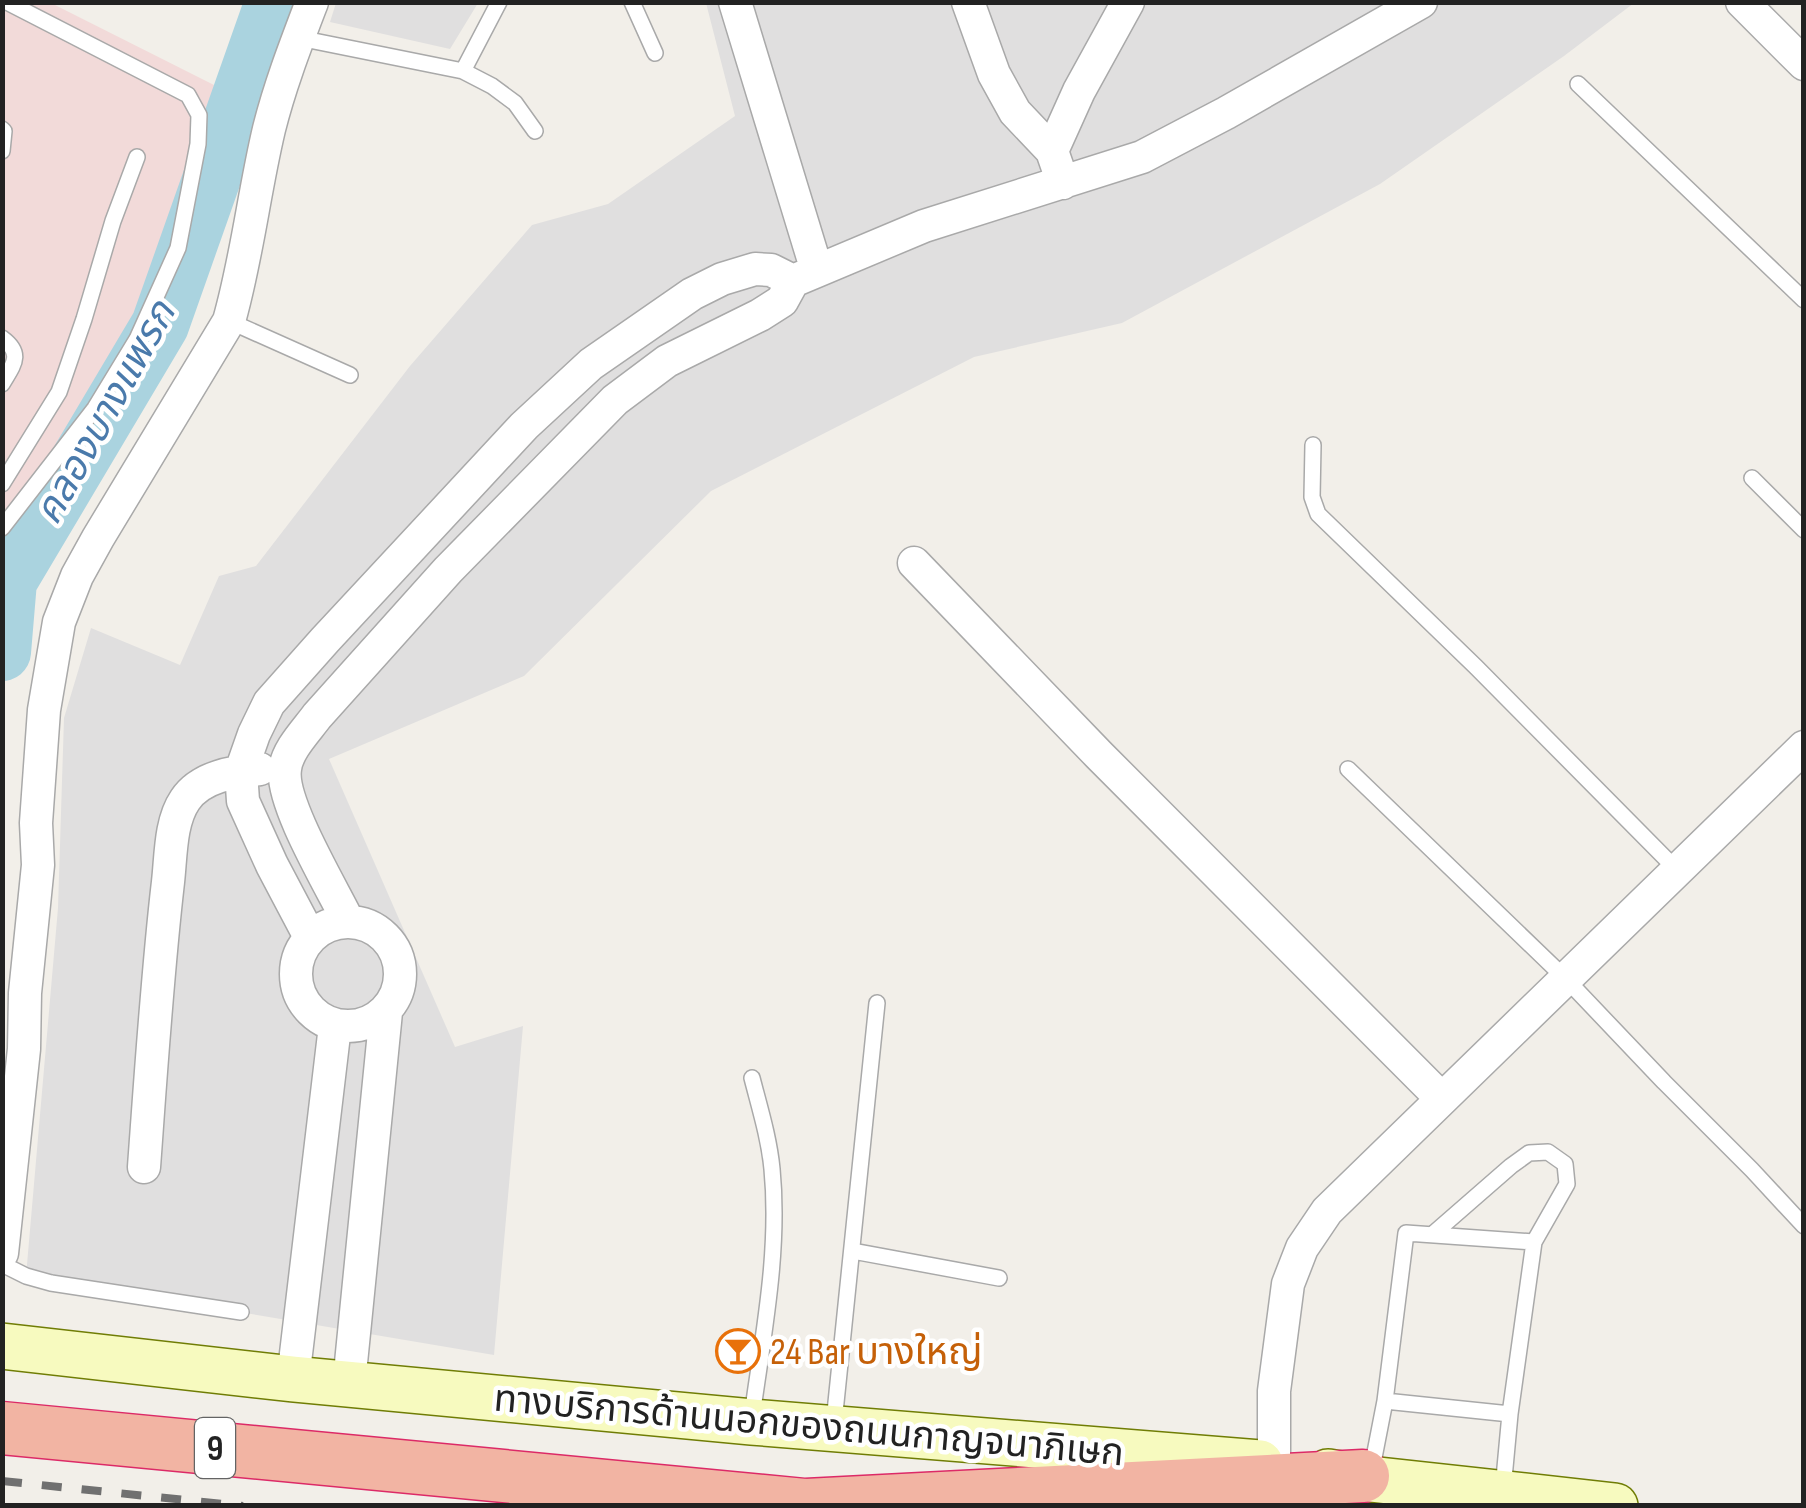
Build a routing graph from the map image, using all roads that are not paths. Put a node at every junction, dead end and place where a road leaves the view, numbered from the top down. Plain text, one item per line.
1 (7, 2) edge
2 (312, 2) edge
3 (499, 2) edge
4 (632, 2) edge
5 (734, 2) edge
6 (968, 2) edge
7 (1128, 2) edge
8 (1421, 2) edge
9 (1742, 2) edge
10 (299, 38) junction
11 (655, 54) dead end
12 (1804, 64) edge
13 (463, 70) junction
14 (1578, 84) dead end
15 (2, 129) edge
16 (536, 131) dead end
17 (1052, 151) junction
18 (2, 152) edge
19 (137, 158) dead end
20 (1063, 183) junction
21 (805, 276) junction
22 (1804, 300) edge
23 (229, 321) junction
24 (2, 338) edge
25 (350, 375) dead end
26 (2, 384) edge
27 (1313, 445) dead end
28 (1752, 478) dead end
29 (2, 484) edge
30 (2, 528) edge
31 (1804, 530) edge
32 (914, 563) dead end
33 (1804, 748) edge
34 (285, 766) junction
35 (1348, 769) dead end
36 (241, 771) junction
37 (1677, 870) junction
38 (348, 920) junction
39 (310, 936) junction
40 (1566, 979) junction
41 (877, 1004) dead end
42 (386, 1012) junction
43 (335, 1026) junction
44 (752, 1078) dead end
45 (1442, 1100) junction
46 (144, 1166) dead end
47 (1804, 1226) edge
48 (1433, 1234) junction
49 (1534, 1242) junction
50 (853, 1251) junction
51 (2, 1253) edge
52 (2, 1264) edge
53 (999, 1278) dead end
54 (242, 1312) dead end
55 (2, 1346) edge
56 (293, 1379) junction
57 (349, 1384) junction
58 (1385, 1401) junction
59 (1510, 1414) junction
60 (752, 1422) junction
61 (9, 1428) edge
62 (833, 1428) junction
63 (1274, 1464) junction
64 (1366, 1478) junction
65 (1502, 1494) junction
66 (806, 1504) edge
67 (815, 1506) edge
68 (1615, 1506) edge

1 - 30 lane
2 - 10 street
3 - 13 lane
4 - 11 lane
5 - 21 street
6 - 17 street
7 - 17 street
8 - 20 street
9 - 12 street
10 - 13 lane
10 - 23 street
13 - 16 lane
14 - 22 lane
15 - 18 lane
17 - 20 street
19 - 29 lane
20 - 21 street
21 - 34 street
21 - 36 street
23 - 25 lane
23 - 51 street
24 - 26 lane
27 - 37 lane
28 - 31 lane
32 - 45 street
33 - 37 street
34 - 36 street
34 - 38 street
35 - 40 lane
36 - 39 street
36 - 46 street
37 - 40 street
38 - 39 street
38 - 42 street
39 - 43 street
40 - 45 street
40 - 47 lane
41 - 50 lane
42 - 43 street
42 - 57 street
43 - 56 street
44 - 60 lane
45 - 63 street
48 - 49 lane
48 - 49 lane
48 - 58 lane
49 - 59 lane
50 - 53 lane
50 - 62 lane
52 - 54 lane
55 - 56 main road, ทางบริการด้านนอกของถนนกาญจนาภิเษก
56 - 57 main road, ทางบริการด้านนอกของถนนกาญจนาภิเษก
57 - 60 main road, ทางบริการด้านนอกของถนนกาญจนาภิเษก
58 - 59 lane
58 - 64 lane
59 - 65 lane
60 - 62 main road, ทางบริการด้านนอกของถนนกาญจนาภิเษก
61 - 66 highway, 9
62 - 63 main road, ทางบริการด้านนอกของถนนกาญจนาภิเษก
63 - 64 main road, ทางบริการด้านนอกของถนนกาญจนาภิเษก
64 - 65 main road, ทางบริการด้านนอกของถนนกาญจนาภิเษก
64 - 66 highway
65 - 68 main road, ทางบริการด้านนอกของถนนกาญจนาภิเษก
66 - 67 highway, 9

